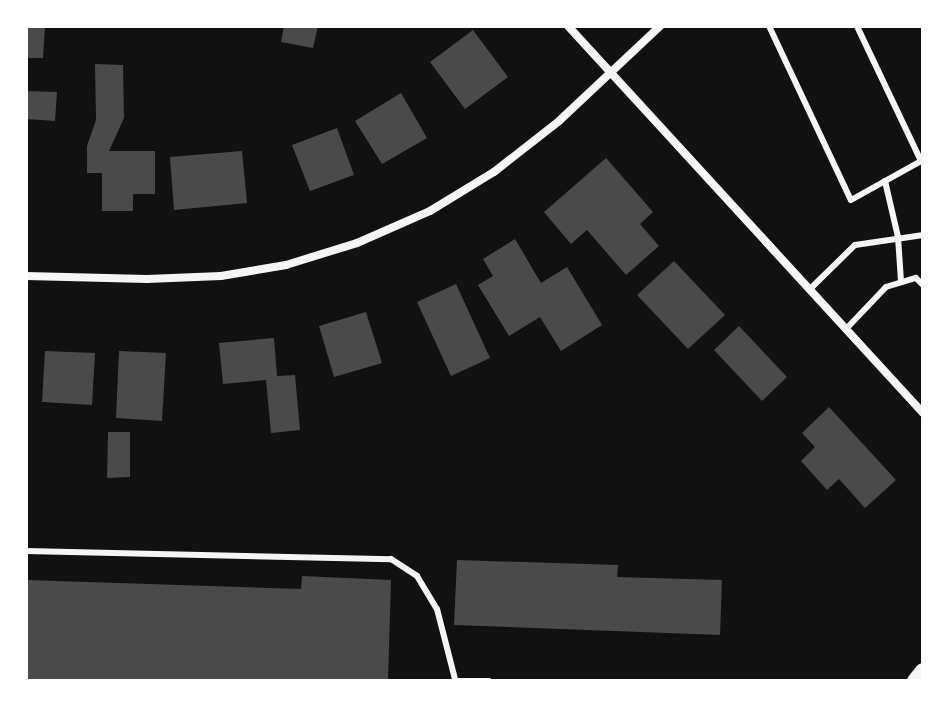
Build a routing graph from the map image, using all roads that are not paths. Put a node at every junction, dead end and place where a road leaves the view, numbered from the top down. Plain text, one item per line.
1 (568, 26) edge
2 (660, 26) edge
3 (769, 26) edge
4 (857, 26) edge
5 (611, 75) junction
6 (885, 181) junction
7 (923, 235) edge
8 (898, 237) junction
9 (26, 276) edge
10 (901, 281) junction
11 (923, 285) edge
12 (809, 290) junction
13 (846, 329) junction
14 (923, 413) edge
15 (26, 551) edge
16 (923, 671) edge
17 (455, 680) edge
18 (489, 681) edge
19 (915, 681) edge

1 - 5 street
2 - 5 street
3 - 6 lane
4 - 6 lane
5 - 9 street
5 - 12 street
6 - 8 lane
7 - 8 lane
8 - 10 lane
8 - 12 lane
10 - 11 lane
10 - 13 lane
12 - 13 street
13 - 14 street
15 - 17 lane
16 - 19 main road
17 - 18 lane

